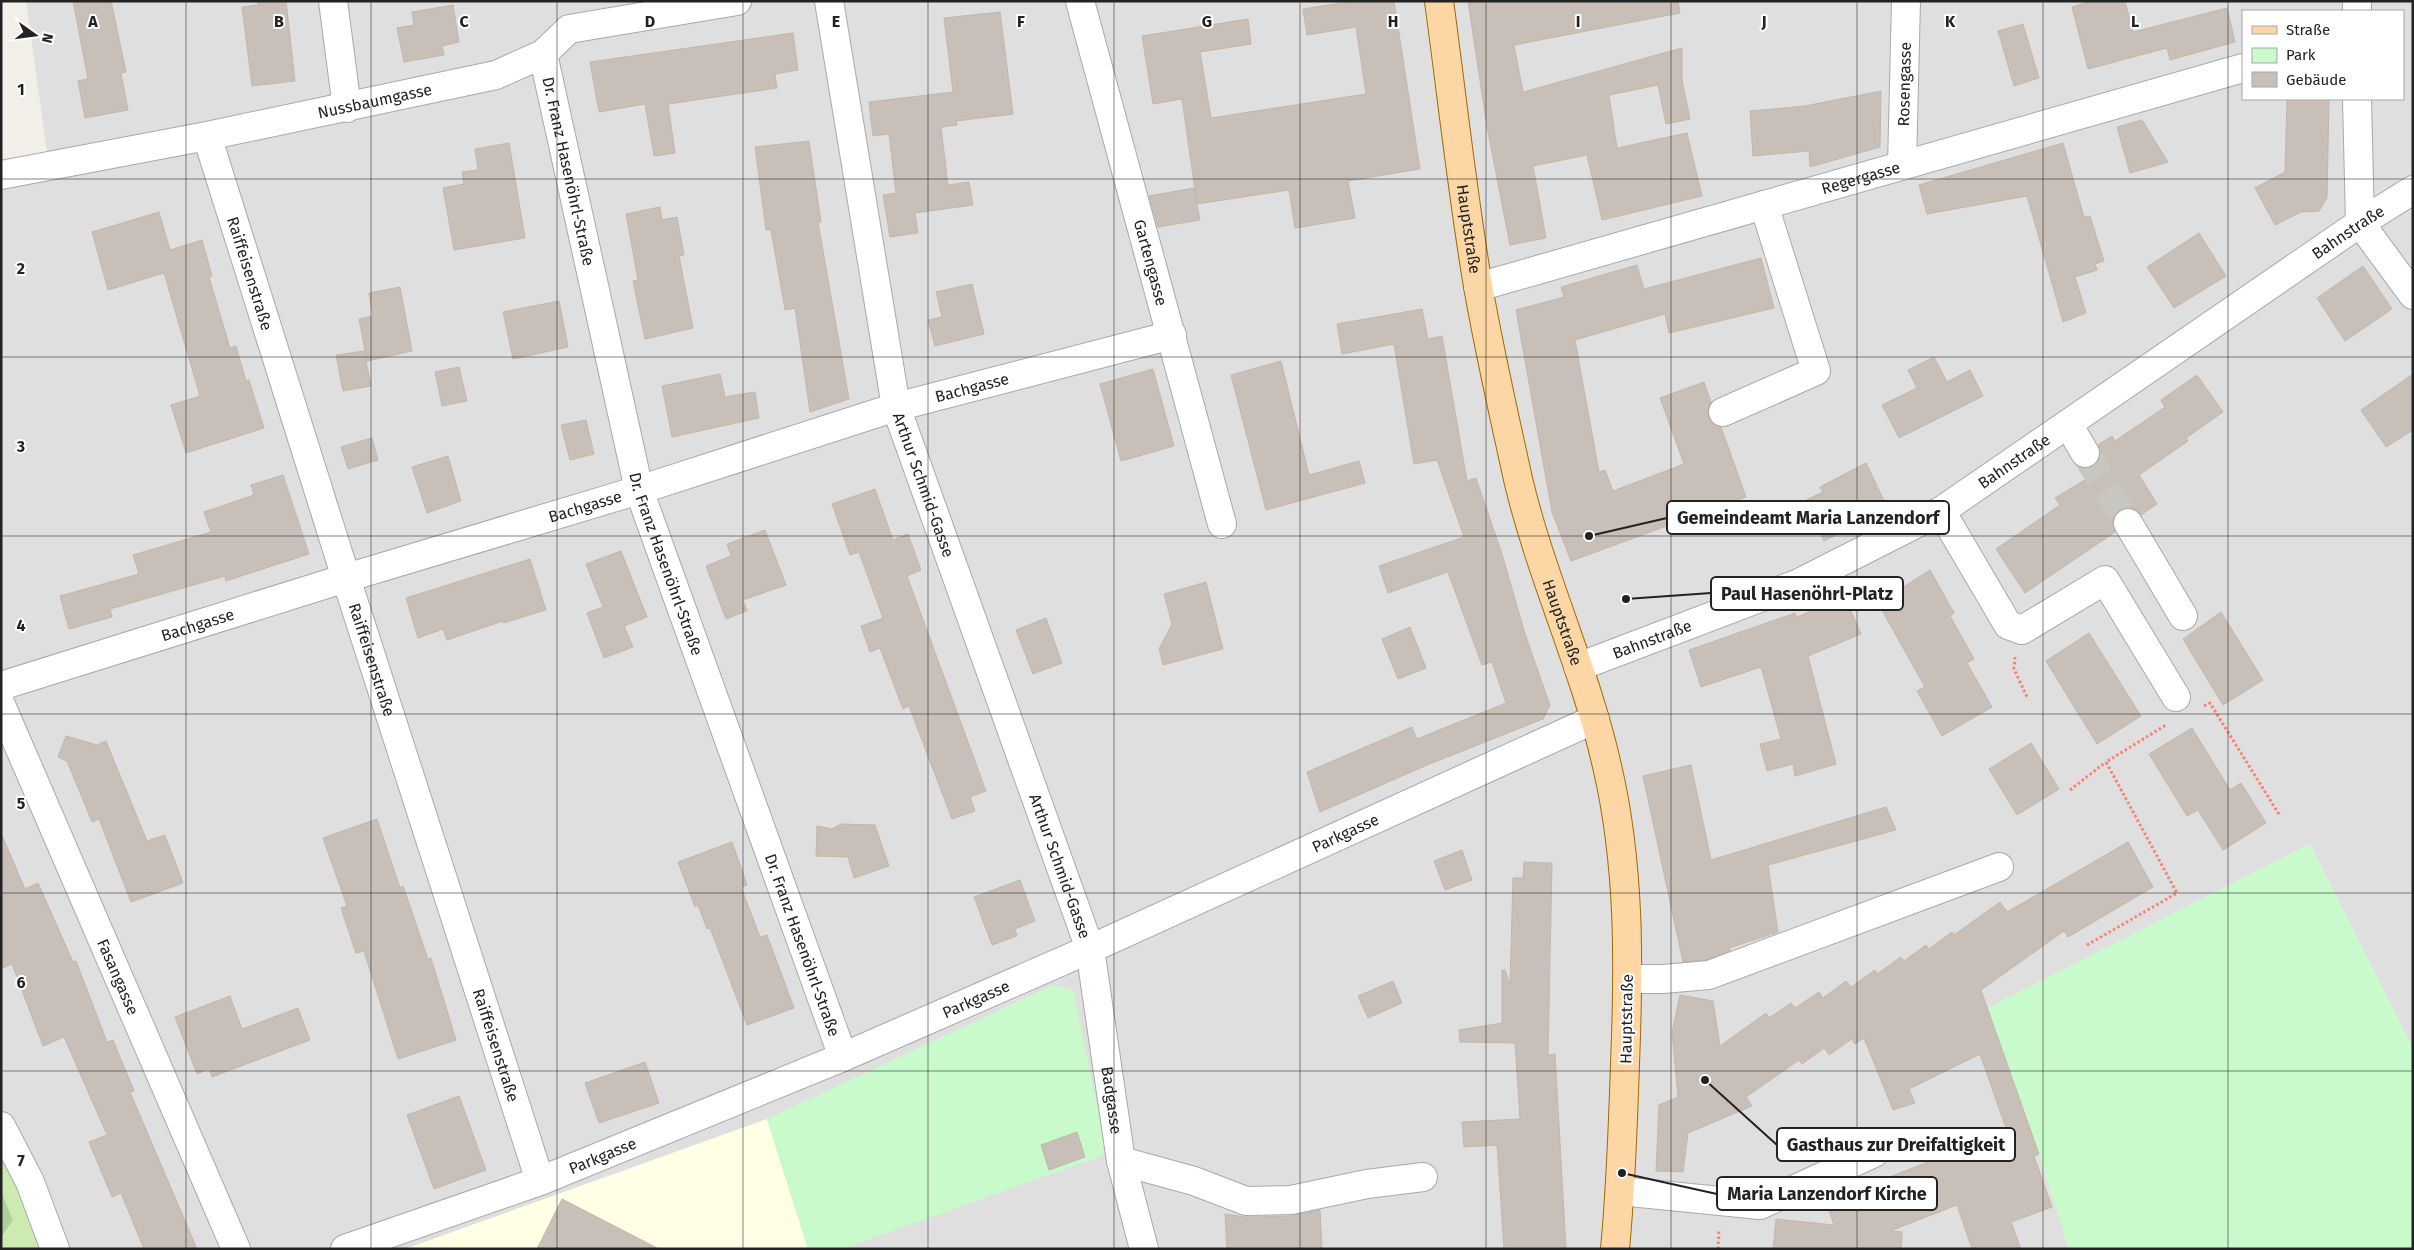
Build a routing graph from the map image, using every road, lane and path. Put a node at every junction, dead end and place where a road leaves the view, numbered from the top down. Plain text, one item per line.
1 (334, 1) edge
2 (737, 1) edge
3 (829, 1) edge
4 (1080, 1) edge
5 (1439, 1) edge
6 (1906, 1) edge
7 (543, 54) junction
8 (2242, 68) edge
9 (2357, 100) edge
10 (347, 108) junction
11 (207, 136) junction
12 (1902, 166) junction
13 (1, 175) edge
14 (2413, 190) edge
15 (1764, 205) junction
16 (2360, 223) junction
17 (1478, 286) junction
18 (2413, 295) edge
19 (1172, 335) junction
20 (896, 407) junction
21 (1723, 412) dead end
22 (2068, 424) junction
23 (2085, 453) tunnel mouth
24 (639, 490) junction
25 (1941, 511) junction
26 (2128, 523) tunnel mouth
27 (1222, 524) dead end
28 (346, 578) junction
29 (2183, 616) dead end
30 (2008, 625) junction
31 (1578, 667) junction
32 (1, 686) edge
33 (2027, 697) dead end
34 (2182, 704) junction
35 (1, 705) edge
36 (1596, 719) junction
37 (2106, 762) junction
38 (2070, 790) dead end
39 (2280, 816) dead end
40 (1999, 867) dead end
41 (2087, 945) dead end
42 (1090, 949) junction
43 (1628, 979) junction
44 (842, 1058) junction
45 (1, 1126) edge
46 (1874, 1153) dead end
47 (1120, 1161) junction
48 (1423, 1177) dead end
49 (540, 1182) junction
50 (1620, 1191) junction
51 (55, 1249) edge
52 (236, 1249) edge
53 (344, 1249) edge
54 (1144, 1249) edge
55 (1615, 1249) edge

1 - 10 street
2 - 7 street, Nussbaumgasse
3 - 20 street, Arthur Schmid-Gasse
4 - 19 street, Gartengasse
5 - 17 main road, Hauptstraße
6 - 12 street, Rosengasse
7 - 10 street, Nussbaumgasse
7 - 24 street, Dr. Franz Hasenöhrl-Straße
8 - 12 street, Regergasse
9 - 16 street
10 - 11 street, Nussbaumgasse
11 - 13 street, Nussbaumgasse
11 - 28 street, Raiffeisenstraße
12 - 15 street, Regergasse
14 - 16 street, Bahnstraße
15 - 17 street, Regergasse
15 - 21 street
16 - 18 street
16 - 22 street, Bahnstraße
17 - 31 main road, Hauptstraße
19 - 20 street, Bachgasse
19 - 27 street, Gartengasse
20 - 24 street, Bachgasse
20 - 42 street, Arthur Schmid-Gasse
22 - 23 street
22 - 25 street, Bahnstraße
24 - 28 street, Bachgasse
24 - 44 street, Dr. Franz Hasenöhrl-Straße
25 - 30 street
25 - 31 street, Bahnstraße
26 - 29 street
28 - 32 street, Bachgasse
28 - 49 street, Raiffeisenstraße
30 - 33 path
30 - 34 street
31 - 36 main road, Hauptstraße
34 - 37 path
34 - 39 path
35 - 52 street, Fasangasse
36 - 42 street, Parkgasse
36 - 43 main road, Hauptstraße
37 - 38 path
37 - 41 path
40 - 43 street
42 - 44 street, Parkgasse
42 - 47 street, Badgasse
43 - 50 main road, Hauptstraße
44 - 49 street, Parkgasse
45 - 51 street
46 - 50 street
47 - 48 street
47 - 54 street, Badgasse
49 - 53 street, Parkgasse
50 - 55 main road, Hauptstraße

